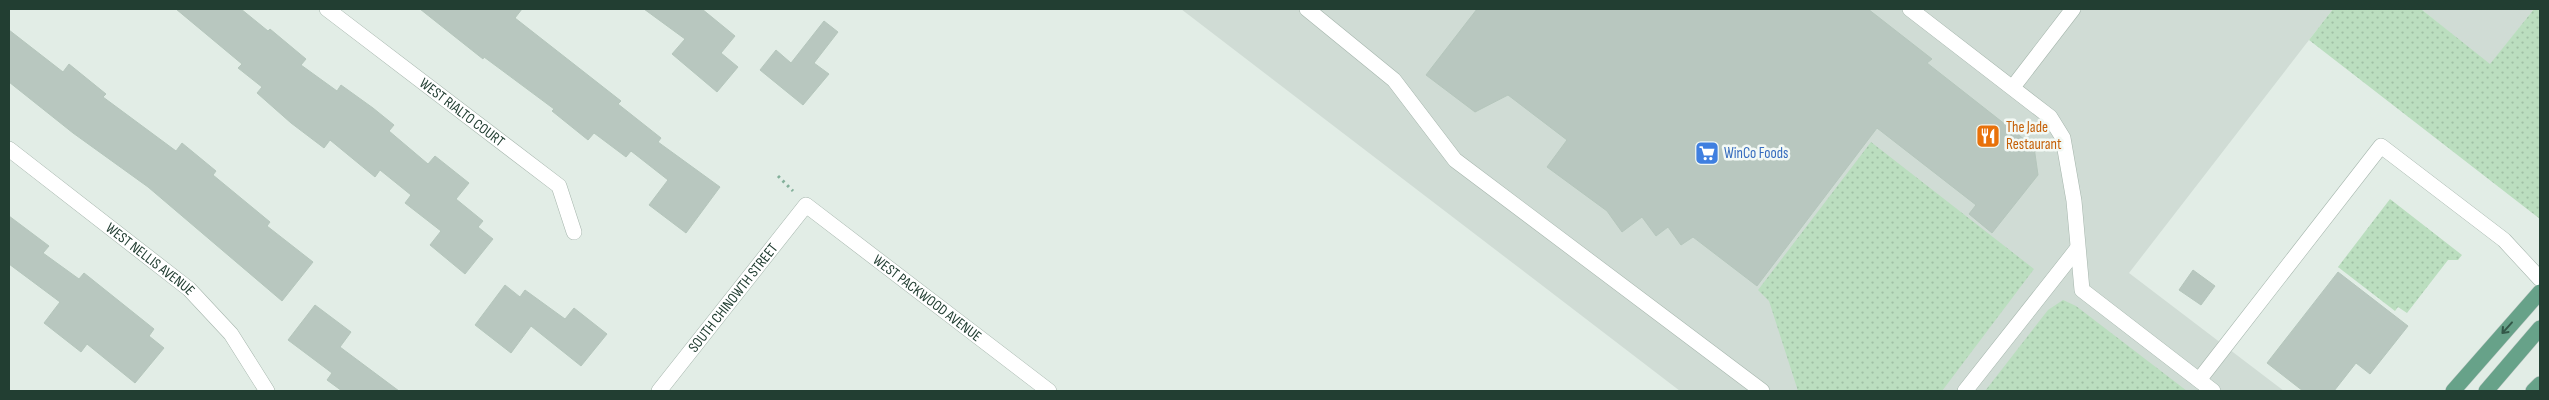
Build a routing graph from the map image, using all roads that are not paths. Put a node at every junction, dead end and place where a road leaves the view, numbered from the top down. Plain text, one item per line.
1 (328, 9) edge
2 (1307, 9) edge
3 (1910, 9) edge
4 (2073, 9) edge
5 (2013, 87) junction
6 (9, 149) edge
7 (806, 205) joint
8 (574, 232) dead end
9 (2077, 248) junction
10 (2540, 279) edge
11 (2540, 292) edge
12 (2540, 328) edge
13 (2200, 380) junction
14 (2540, 384) edge
15 (267, 391) edge
16 (659, 391) edge
17 (1049, 391) edge
18 (1762, 391) edge
19 (1965, 391) edge
20 (2213, 391) edge
21 (2453, 391) edge
22 (2486, 391) edge
23 (2533, 391) edge

1 - 8 street, WEST RIALTO COURT
2 - 18 street
3 - 5 street
4 - 5 street
5 - 9 street
6 - 15 street, WEST NELLIS AVENUE
7 - 16 street, SOUTH CHINOWTH STREET
7 - 17 street, WEST PACKWOOD AVENUE
9 - 13 street
9 - 19 street
10 - 13 street
11 -> 21 main road
12 - 22 main road
13 - 20 street
14 - 23 main road

